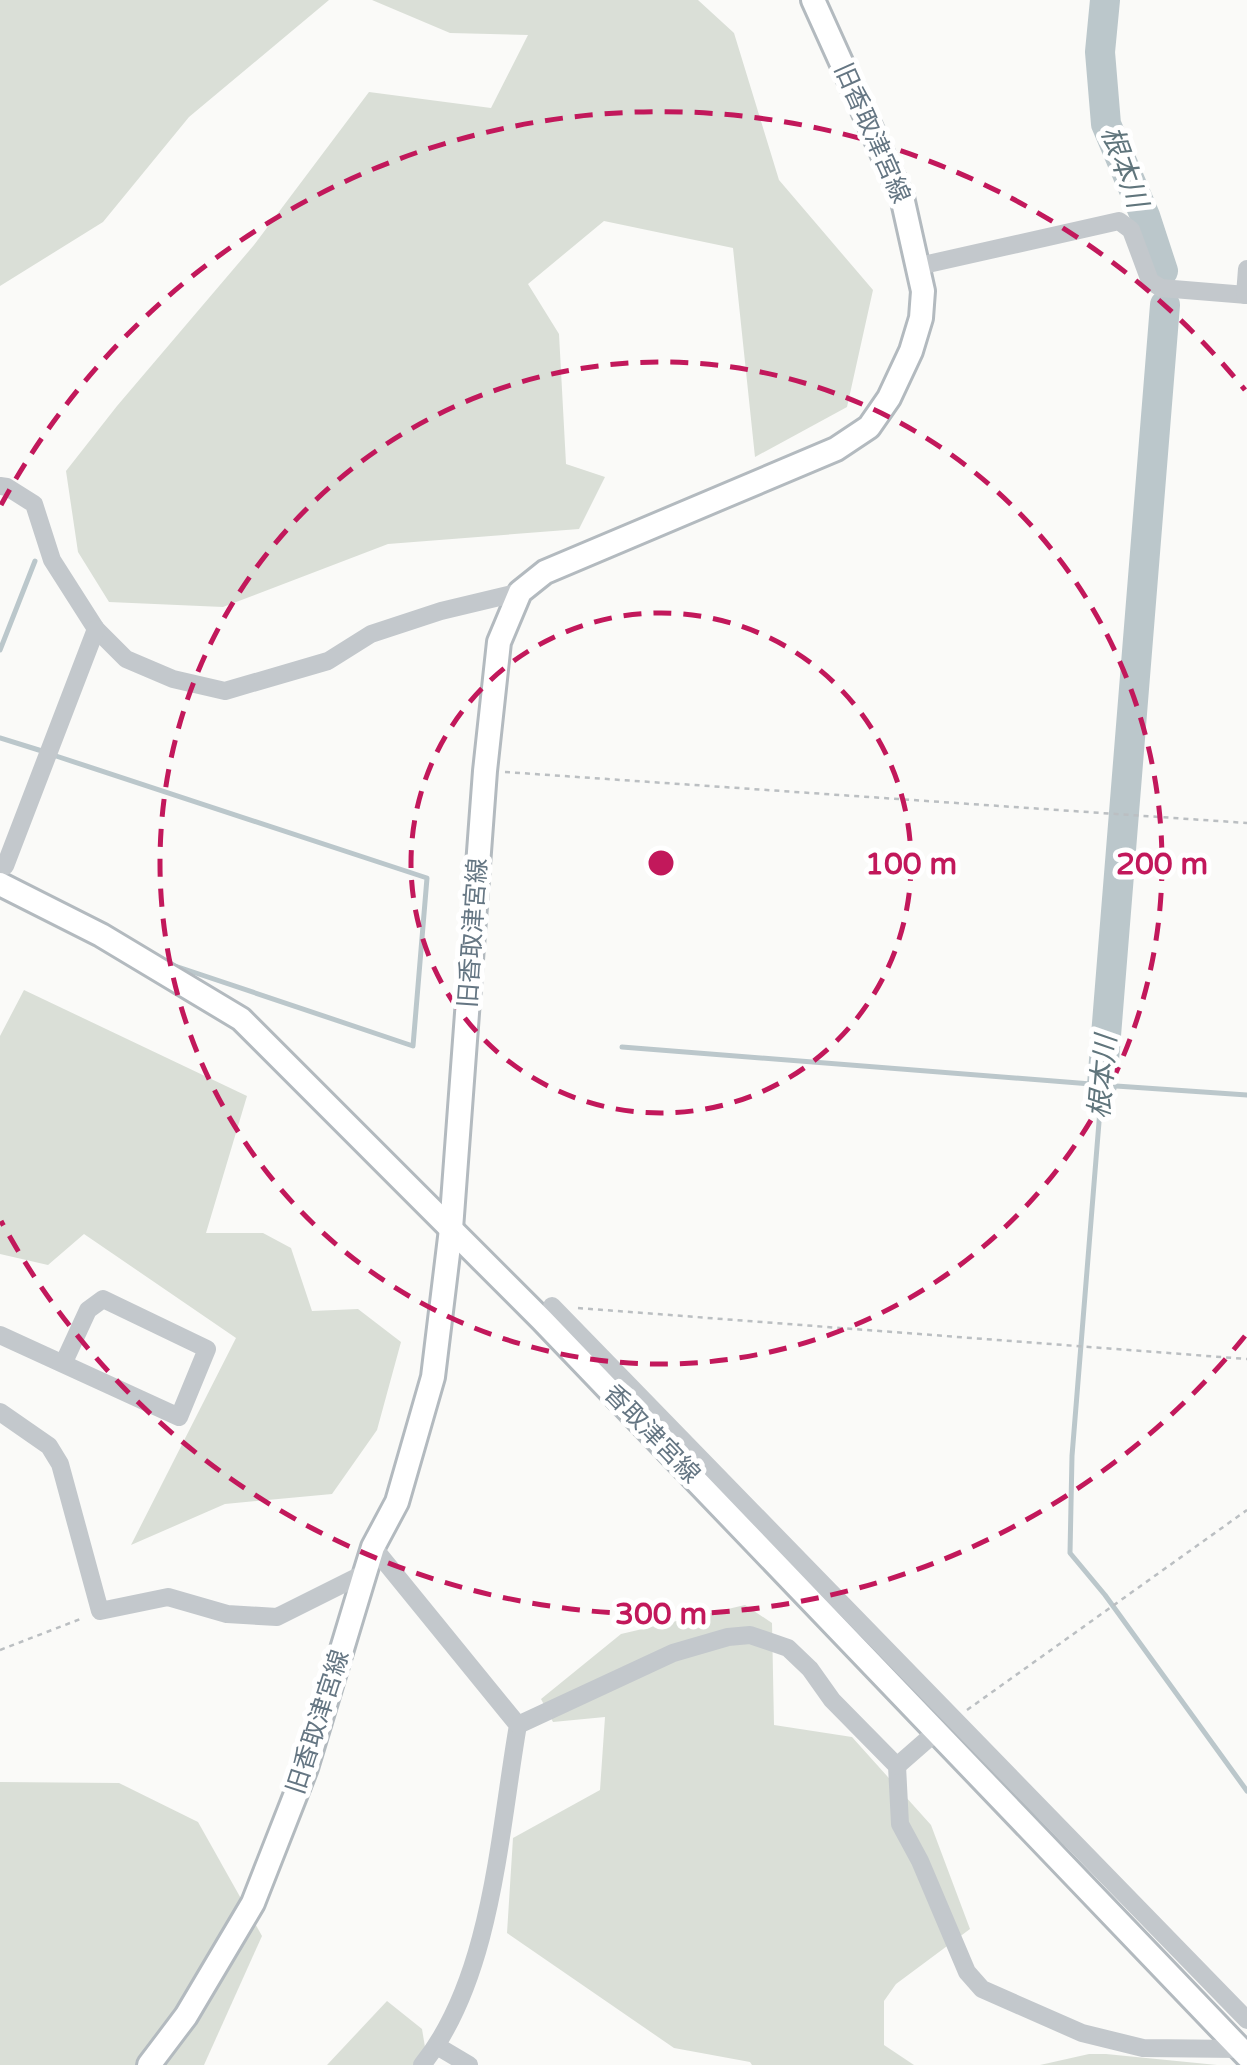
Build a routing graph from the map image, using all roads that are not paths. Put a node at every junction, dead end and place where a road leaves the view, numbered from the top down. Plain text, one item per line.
1 (813, 0) edge
2 (919, 266) junction
3 (1247, 269) edge
4 (1246, 295) edge
5 (0, 486) edge
6 (520, 592) junction
7 (96, 629) junction
8 (0, 864) edge
9 (0, 884) edge
10 (451, 1229) junction
11 (552, 1306) road end
12 (0, 1336) edge
13 (64, 1362) junction
14 (0, 1412) edge
15 (374, 1546) junction
16 (364, 1573) junction
17 (518, 1725) junction
18 (945, 1726) junction
19 (897, 1766) junction
20 (1247, 2020) edge
21 (437, 2046) junction
22 (1244, 2052) edge
23 (149, 2065) edge
24 (422, 2065) edge
25 (469, 2065) edge

1 - 2 street, 旧香取津宮線
2 - 4 street
2 - 6 street, 旧香取津宮線
3 - 4 street
5 - 7 street
6 - 7 street
6 - 10 street, 旧香取津宮線
7 - 8 street
9 - 10 street, 香取津宮線
10 - 15 street, 旧香取津宮線
10 - 18 street, 香取津宮線
11 - 18 street
12 - 13 street
13 - 13 street
14 - 16 street
15 - 16 street, 旧香取津宮線
15 - 17 street
16 - 23 street, 旧香取津宮線
17 - 19 street
17 - 21 street
18 - 19 street
18 - 20 street
18 - 22 street, 香取津宮線
19 - 22 street
21 - 24 street
21 - 25 street

